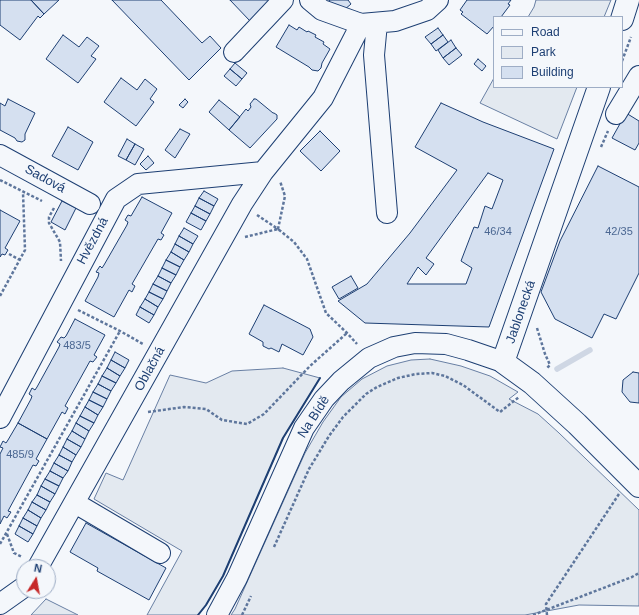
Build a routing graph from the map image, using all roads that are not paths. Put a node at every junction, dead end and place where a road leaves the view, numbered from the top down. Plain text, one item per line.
1 (283, 0) edge
2 (310, 0) edge
3 (438, 0) edge
4 (628, 0) edge
5 (623, 16) edge
6 (369, 23) junction
7 (234, 52) dead end
8 (639, 76) edge
9 (599, 88) edge
10 (616, 114) dead end
11 (0, 155) edge
12 (266, 167) junction
13 (90, 204) dead end
14 (387, 213) dead end
15 (503, 362) junction
16 (0, 418) edge
17 (631, 487) edge
18 (75, 503) junction
19 (160, 553) dead end
20 (42, 559) edge
21 (16, 593) edge
22 (0, 604) edge
23 (217, 615) edge

1 - 7 street
2 - 6 street
3 - 6 street
4 - 5 main road
6 - 12 street, Oblačná
6 - 14 street
8 - 10 street
9 - 15 main road, Jablonecká
11 - 13 street, Sadová
12 - 16 street, Hvězdná
12 - 18 street, Oblačná
15 - 17 main road
15 - 23 street, Na Bídě
18 - 19 street
18 - 20 street, Oblačná
21 - 22 street

